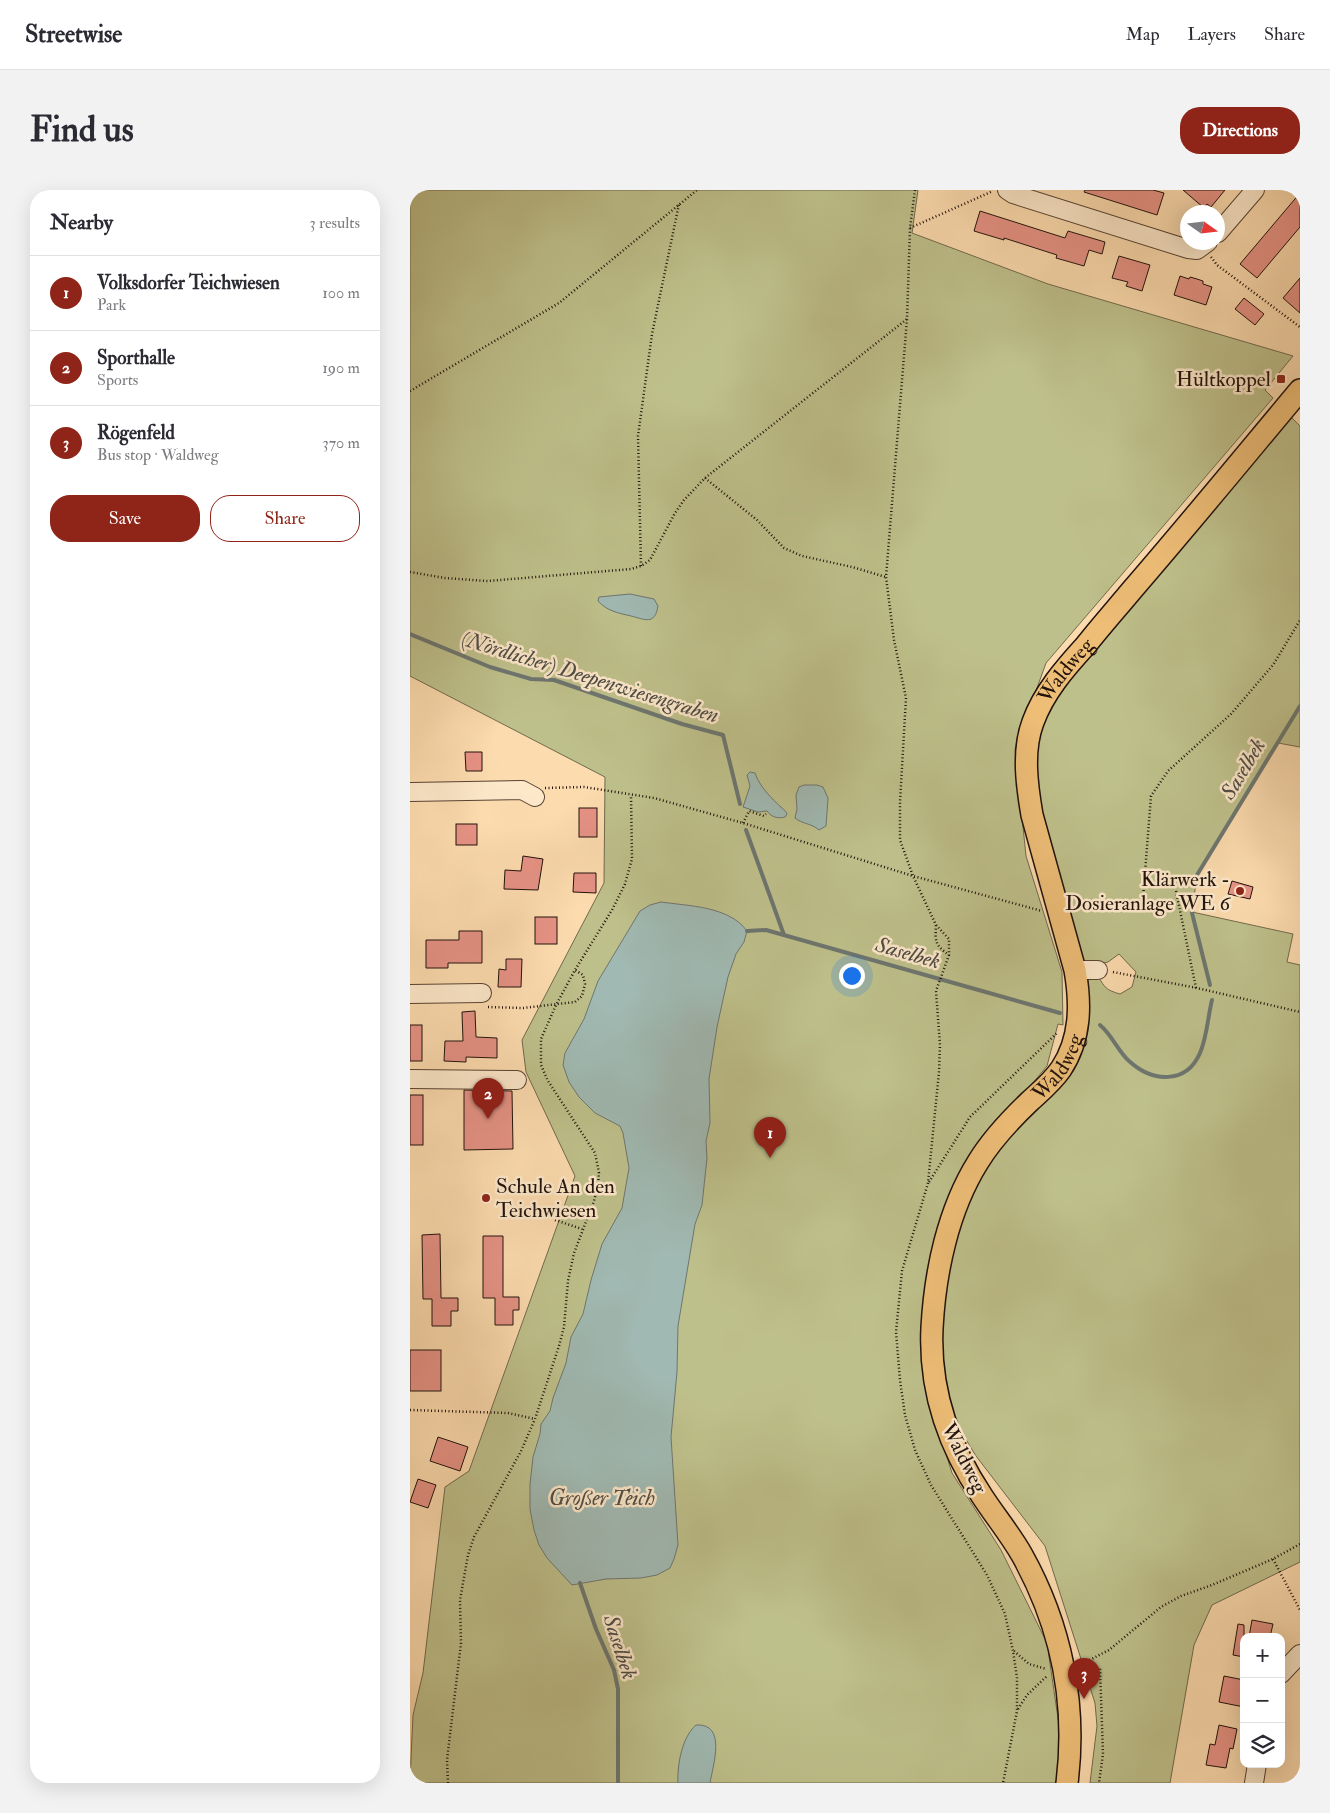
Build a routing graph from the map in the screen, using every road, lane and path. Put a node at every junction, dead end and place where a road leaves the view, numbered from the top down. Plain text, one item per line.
1 (697, 190) edge
2 (915, 190) edge
3 (994, 190) edge
4 (1007, 190) edge
5 (1255, 190) edge
6 (679, 204) junction
7 (1225, 225) edge
8 (910, 228) junction
9 (1180, 246) edge
10 (1209, 250) edge
11 (907, 319) junction
12 (1300, 327) edge
13 (1300, 390) edge
14 (410, 391) edge
15 (705, 478) junction
16 (641, 566) junction
17 (410, 572) edge
18 (886, 577) junction
19 (1300, 620) edge
20 (410, 792) edge
21 (631, 795) junction
22 (535, 797) joint
23 (766, 814) dead end
24 (744, 823) junction
25 (913, 876) junction
26 (1176, 892) dead end
27 (1143, 898) dead end
28 (1061, 916) junction
29 (936, 925) junction
30 (949, 955) junction
31 (575, 970) junction
32 (1075, 970) junction
33 (1098, 970) joint
34 (1196, 988) junction
35 (936, 991) dead end
36 (482, 993) joint
37 (410, 994) edge
38 (556, 1005) junction
39 (1300, 1012) edge
40 (1061, 1035) dead end
41 (410, 1079) edge
42 (517, 1080) dead end
43 (928, 1183) dead end
44 (555, 1220) dead end
45 (582, 1229) junction
46 (410, 1410) edge
47 (535, 1419) junction
48 (1300, 1544) edge
49 (1272, 1559) junction
50 (1300, 1610) edge
51 (1300, 1654) edge
52 (1076, 1657) dead end
53 (1079, 1666) junction
54 (1285, 1670) edge
55 (1052, 1671) dead end
56 (1017, 1711) dead end
57 (1256, 1768) edge
58 (448, 1783) edge
59 (1068, 1783) edge
60 (1099, 1783) edge
61 (1254, 1783) edge

1 - 6 path
2 - 8 path
3 - 8 path
4 - 9 street
5 - 7 street
6 - 14 path
6 - 16 path
8 - 11 path
10 - 12 path
11 - 15 path
11 - 18 path
13 - 28 main road, Waldweg
15 - 16 path
15 - 18 path
16 - 17 path
18 - 25 path
19 - 27 path
20 - 22 street
21 - 22 path
21 - 24 path
21 - 31 path
23 - 24 path
24 - 25 path
25 - 28 path
25 - 29 path
26 - 34 path
28 - 32 main road, Waldweg
29 - 30 path
29 - 30 path
30 - 35 path
31 - 38 path
31 - 38 path
32 - 33 street
32 - 59 main road, Waldweg
33 - 34 path
34 - 39 path
36 - 37 street
36 - 38 path
38 - 45 path
40 - 43 path
41 - 42 street
44 - 45 path
45 - 47 path
46 - 47 path
47 - 58 path
48 - 49 path
49 - 50 path
49 - 53 path
51 - 54 street
52 - 53 path
53 - 60 path
55 - 56 path
57 - 61 street

